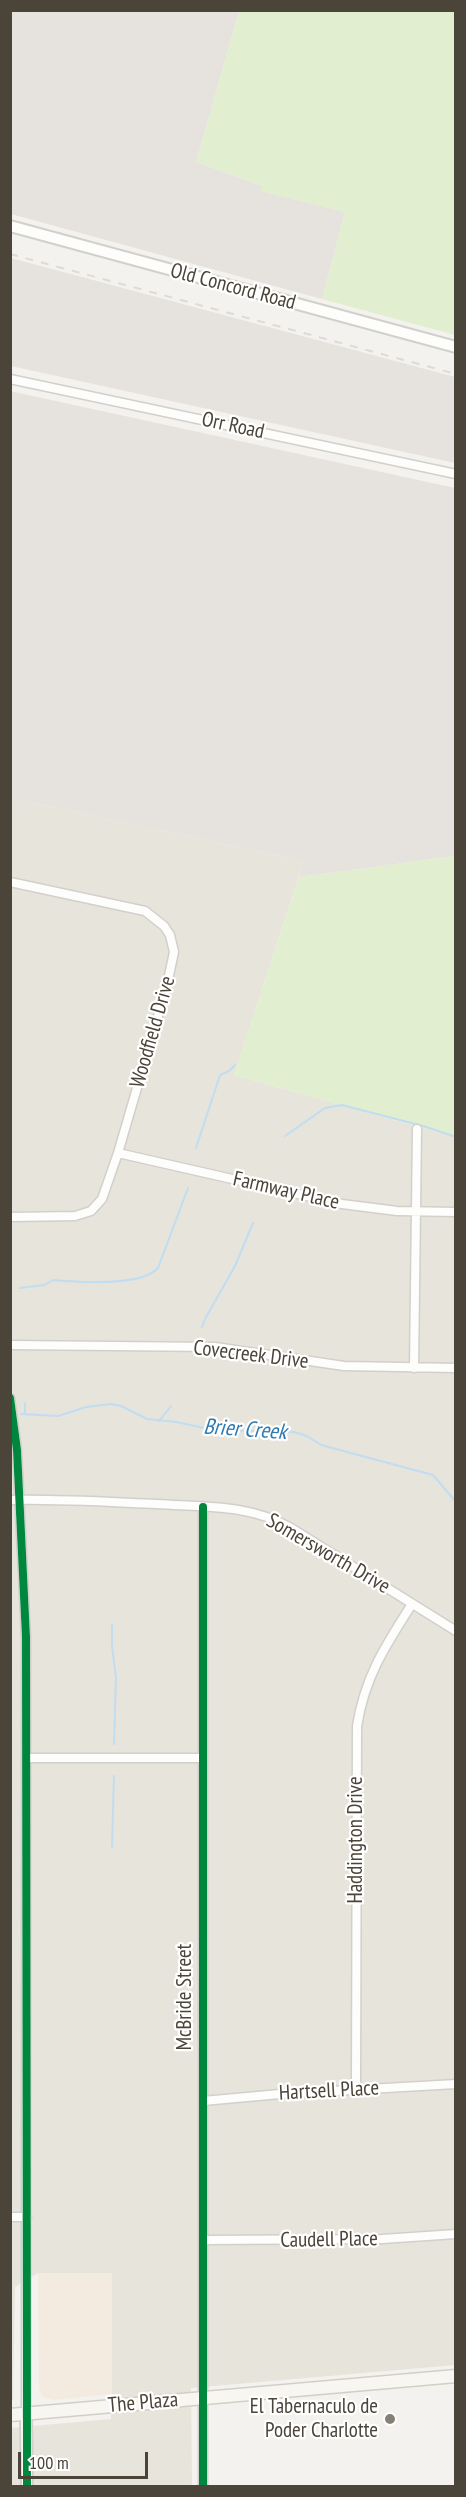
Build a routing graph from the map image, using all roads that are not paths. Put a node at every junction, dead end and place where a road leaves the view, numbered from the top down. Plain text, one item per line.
1 (10, 226) edge
2 (456, 347) edge
3 (10, 379) edge
4 (456, 474) edge
5 (10, 882) edge
6 (417, 1129) dead end
7 (118, 1153) junction
8 (415, 1211) junction
9 (456, 1212) edge
10 (10, 1217) edge
11 (10, 1345) edge
12 (414, 1368) junction
13 (456, 1368) edge
14 (10, 1398) edge
15 (15, 1500) edge
16 (203, 1507) junction
17 (412, 1604) junction
18 (456, 1631) edge
19 (26, 1758) junction
20 (202, 1758) junction
21 (456, 2084) edge
22 (356, 2089) junction
23 (203, 2101) junction
24 (10, 2217) edge
25 (27, 2217) junction
26 (456, 2234) edge
27 (203, 2240) junction
28 (456, 2376) edge
29 (204, 2399) junction
30 (26, 2413) junction
31 (10, 2415) edge
32 (27, 2487) edge
33 (203, 2487) edge

1 - 2 street, Old Concord Road
3 - 4 street, Orr Road
5 - 7 street, Woodfield Drive
6 - 8 street
7 - 8 street, Farmway Place
7 - 10 street, Woodfield Drive
8 - 9 street, Farmway Place
8 - 12 street
11 - 12 street, Covecreek Drive
12 - 13 street, Covecreek Drive
14 - 15 street
15 - 16 street, Somersworth Drive
15 - 19 street
16 - 17 street, Somersworth Drive
16 - 20 street, McBride Street
17 - 18 street, Somersworth Drive
17 - 22 street, Haddington Drive
19 - 20 street
19 - 25 street
20 - 23 street, McBride Street
21 - 22 street, Hartsell Place
22 - 23 street, Hartsell Place
23 - 27 street, McBride Street
24 - 25 street
25 - 30 street
26 - 27 street, Caudell Place
27 - 29 street, McBride Street
28 - 29 main road, The Plaza
29 - 30 main road, The Plaza
29 - 33 street, McBride Street
30 - 31 main road, The Plaza
30 - 32 street

